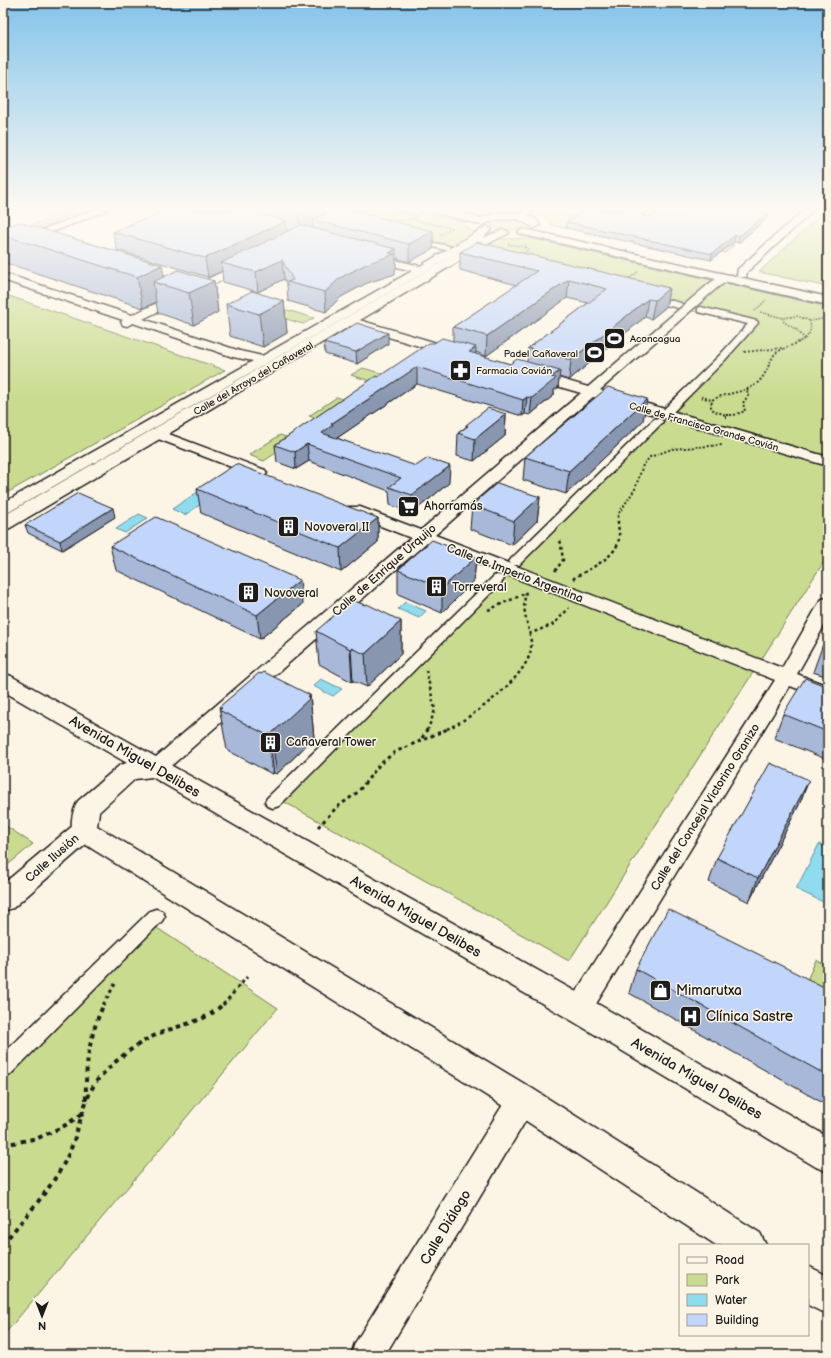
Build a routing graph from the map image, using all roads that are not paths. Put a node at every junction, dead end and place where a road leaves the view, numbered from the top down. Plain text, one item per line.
1 (227, 273) edge
2 (415, 273) edge
3 (430, 273) edge
4 (730, 273) edge
5 (731, 273) edge
6 (732, 273) edge
7 (3, 276) edge
8 (3, 285) edge
9 (828, 294) edge
10 (640, 296) edge
11 (828, 301) edge
12 (678, 305) dead end
13 (701, 310) dead end
14 (133, 319) junction
15 (349, 321) junction
16 (122, 325) junction
17 (463, 355) edge
18 (265, 360) junction
19 (246, 370) junction
20 (524, 372) edge
21 (589, 392) junction
22 (669, 410) dead end
23 (658, 421) dead end
24 (158, 434) junction
25 (828, 462) edge
26 (272, 478) edge
27 (339, 504) edge
28 (3, 509) edge
29 (3, 524) edge
30 (423, 536) junction
31 (515, 562) dead end
32 (498, 580) dead end
33 (828, 603) edge
34 (786, 677) junction
35 (3, 681) edge
36 (828, 694) edge
37 (156, 768) junction
38 (273, 802) dead end
39 (84, 831) junction
40 (3, 900) edge
41 (156, 916) dead end
42 (579, 1009) junction
43 (3, 1068) edge
44 (522, 1100) junction
45 (828, 1155) edge
46 (746, 1244) edge
47 (809, 1285) edge
48 (828, 1297) edge
49 (367, 1355) edge

1 - 14 street
2 - 18 street, Calle del Arroyo del Cañaveral
3 - 15 main road, Calle del Arroyo del Cañaveral
4 - 21 street, Calle de Enrique Urquijo
5 - 11 main road
6 - 9 main road
7 - 14 street
8 - 16 street
10 - 12 street
13 - 22 street
14 - 16 street
14 - 18 street
15 - 17 street
15 - 24 main road, Calle del Arroyo del Cañaveral
16 - 19 street
18 - 19 street, Calle del Arroyo del Cañaveral
19 - 28 street, Calle del Arroyo del Cañaveral
20 - 21 street, Calle de Francisco Grande Covián
21 - 25 street, Calle de Francisco Grande Covián
21 - 30 street, Calle de Enrique Urquijo
23 - 31 street
24 - 26 street
24 - 29 main road, Calle del Arroyo del Cañaveral
27 - 30 street, Calle de Imperio Argentina
30 - 34 street, Calle de Imperio Argentina
30 - 37 street, Calle de Enrique Urquijo
32 - 38 street
33 - 34 street, Calle del Concejal Victorino Granizo
34 - 36 street, Calle de Imperio Argentina
34 - 42 street, Calle del Concejal Victorino Granizo
35 - 37 main road, Avenida Miguel Delibes
37 - 39 main road
37 - 42 main road, Avenida Miguel Delibes
39 - 40 main road, Calle Ilusión
39 - 44 main road
41 - 43 street
42 - 45 main road, Avenida Miguel Delibes
44 - 46 main road
44 - 49 street, Calle Diálogo
47 - 48 main road

